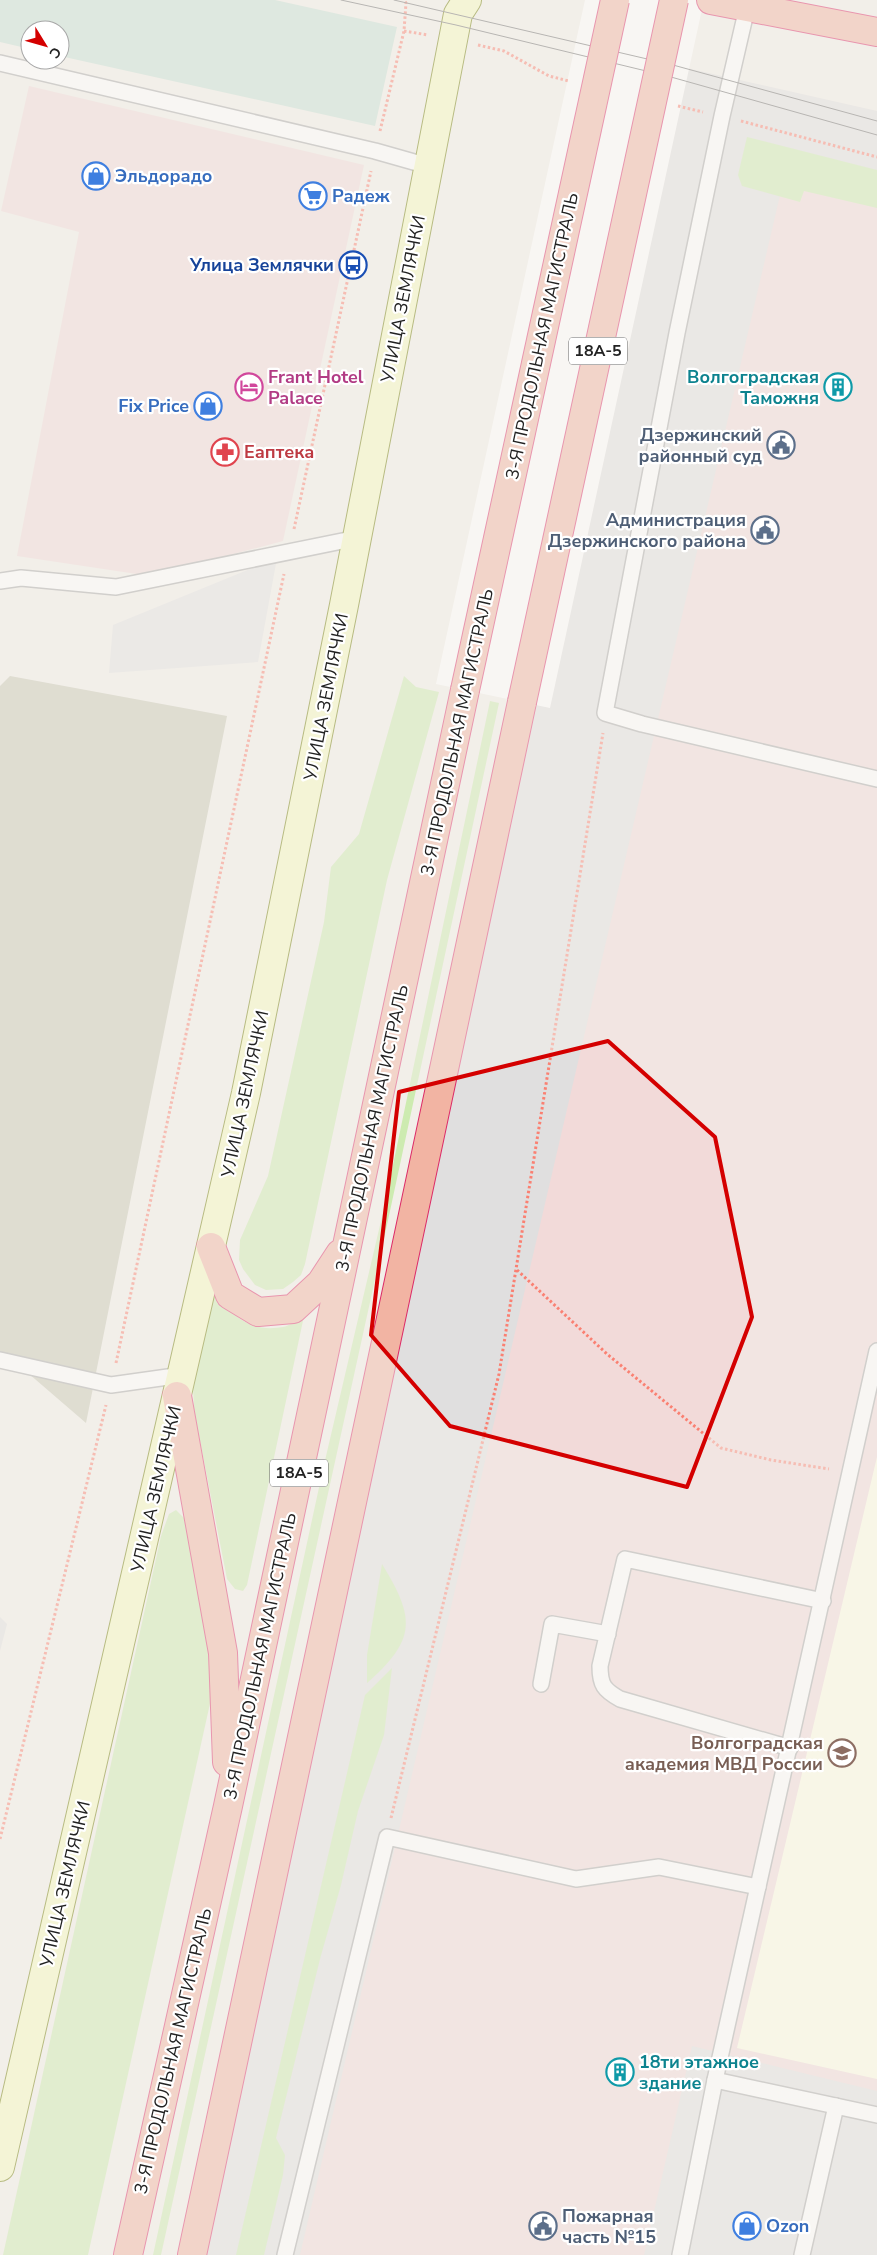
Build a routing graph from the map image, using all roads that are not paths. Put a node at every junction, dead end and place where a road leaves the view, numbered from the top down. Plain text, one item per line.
1 (615, 0) edge
2 (674, 0) edge
3 (711, 0) edge
4 (458, 5) edge
5 (747, 8) junction
6 (877, 32) edge
7 (0, 63) edge
8 (428, 166) junction
9 (357, 538) junction
10 (0, 581) edge
11 (877, 779) edge
12 (348, 1242) junction
13 (211, 1247) junction
14 (877, 1350) edge
15 (0, 1360) edge
16 (180, 1385) junction
17 (822, 1601) junction
18 (608, 1634) junction
19 (541, 1684) dead end
20 (790, 1748) junction
21 (228, 1806) junction
22 (758, 1887) junction
23 (715, 2080) junction
24 (836, 2106) junction
25 (877, 2115) edge
26 (0, 2168) edge
27 (128, 2255) edge
28 (192, 2255) edge
29 (285, 2255) edge
30 (680, 2255) edge
31 (802, 2255) edge

1 - 12 highway, 3-Я ПРОДОЛЬНАЯ МАГИСТРАЛЬ / 18А-5, bridge
2 - 28 highway, 18А-5, bridge
3 - 5 highway
4 - 8 main road, УЛИЦА ЗЕМЛЯЧКИ
5 - 6 highway
5 - 11 lane
7 - 8 lane
8 - 9 main road, УЛИЦА ЗЕМЛЯЧКИ
9 - 10 lane
9 - 13 main road, УЛИЦА ЗЕМЛЯЧКИ
12 - 13 highway
12 - 21 highway, 3-Я ПРОДОЛЬНАЯ МАГИСТРАЛЬ / 18А-5
13 - 16 main road, УЛИЦА ЗЕМЛЯЧКИ
14 - 17 lane
15 - 16 lane
16 - 21 highway
16 - 26 main road, УЛИЦА ЗЕМЛЯЧКИ
17 - 18 lane
17 - 20 lane
18 - 19 lane
18 - 20 lane
20 - 22 lane
21 - 27 highway, 3-Я ПРОДОЛЬНАЯ МАГИСТРАЛЬ / 18А-5
22 - 23 lane
22 - 29 lane
23 - 24 lane
23 - 30 lane
24 - 25 lane
24 - 31 lane

